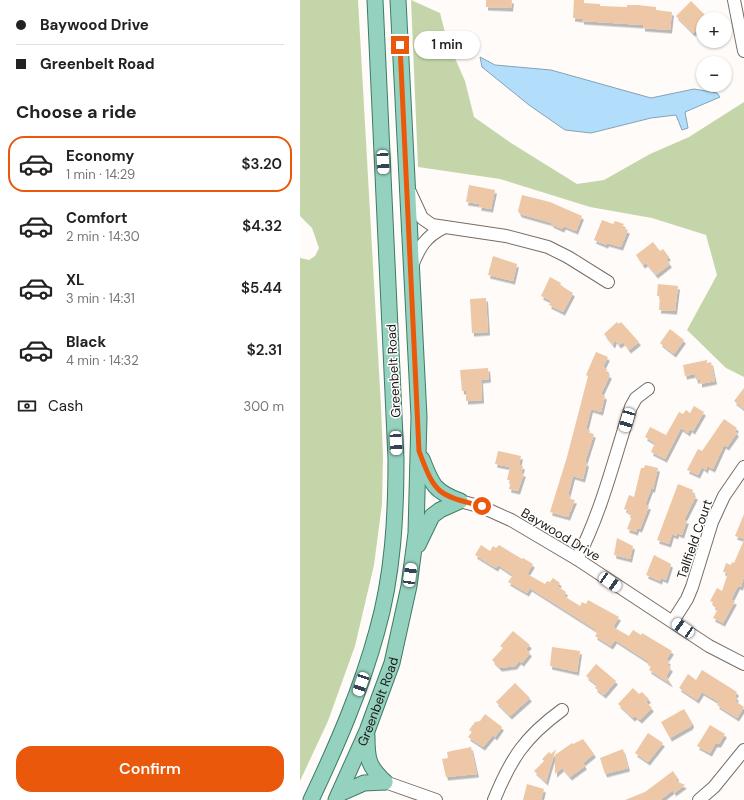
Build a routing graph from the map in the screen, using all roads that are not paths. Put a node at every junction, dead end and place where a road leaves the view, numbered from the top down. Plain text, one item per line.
1 (375, 0) edge
2 (398, 0) edge
3 (734, 0) edge
4 (744, 51) edge
5 (407, 185) junction
6 (443, 228) junction
7 (412, 268) junction
8 (608, 282) dead end
9 (413, 292) junction
10 (389, 293) junction
11 (648, 389) dead end
12 (419, 451) junction
13 (744, 467) edge
14 (460, 502) junction
15 (413, 553) junction
16 (577, 559) junction
17 (673, 621) junction
18 (744, 664) edge
19 (562, 710) dead end
20 (367, 731) junction
21 (744, 750) edge
22 (385, 782) junction
23 (338, 797) edge
24 (311, 800) edge
25 (436, 800) edge
26 (494, 800) edge
27 (699, 800) edge

1 - 10 main road, Greenbelt Road
2 - 5 main road, Greenbelt Road
3 - 4 street
5 - 6 street
5 - 7 main road, Greenbelt Road
6 - 7 street
6 - 8 street
7 - 9 main road, Greenbelt Road
9 - 10 main road
9 - 12 main road, Greenbelt Road
10 - 24 main road, Greenbelt Road
11 - 16 street
12 - 14 main road
12 - 15 main road, Greenbelt Road
13 - 17 street, Tallfield Court
14 - 15 main road
14 - 16 street, Baywood Drive
15 - 20 main road, Greenbelt Road
16 - 17 street, Baywood Drive
17 - 18 street, Baywood Drive
19 - 26 street
20 - 22 main road
20 - 23 main road, Greenbelt Road
21 - 27 street
22 - 23 main road
22 - 25 street

